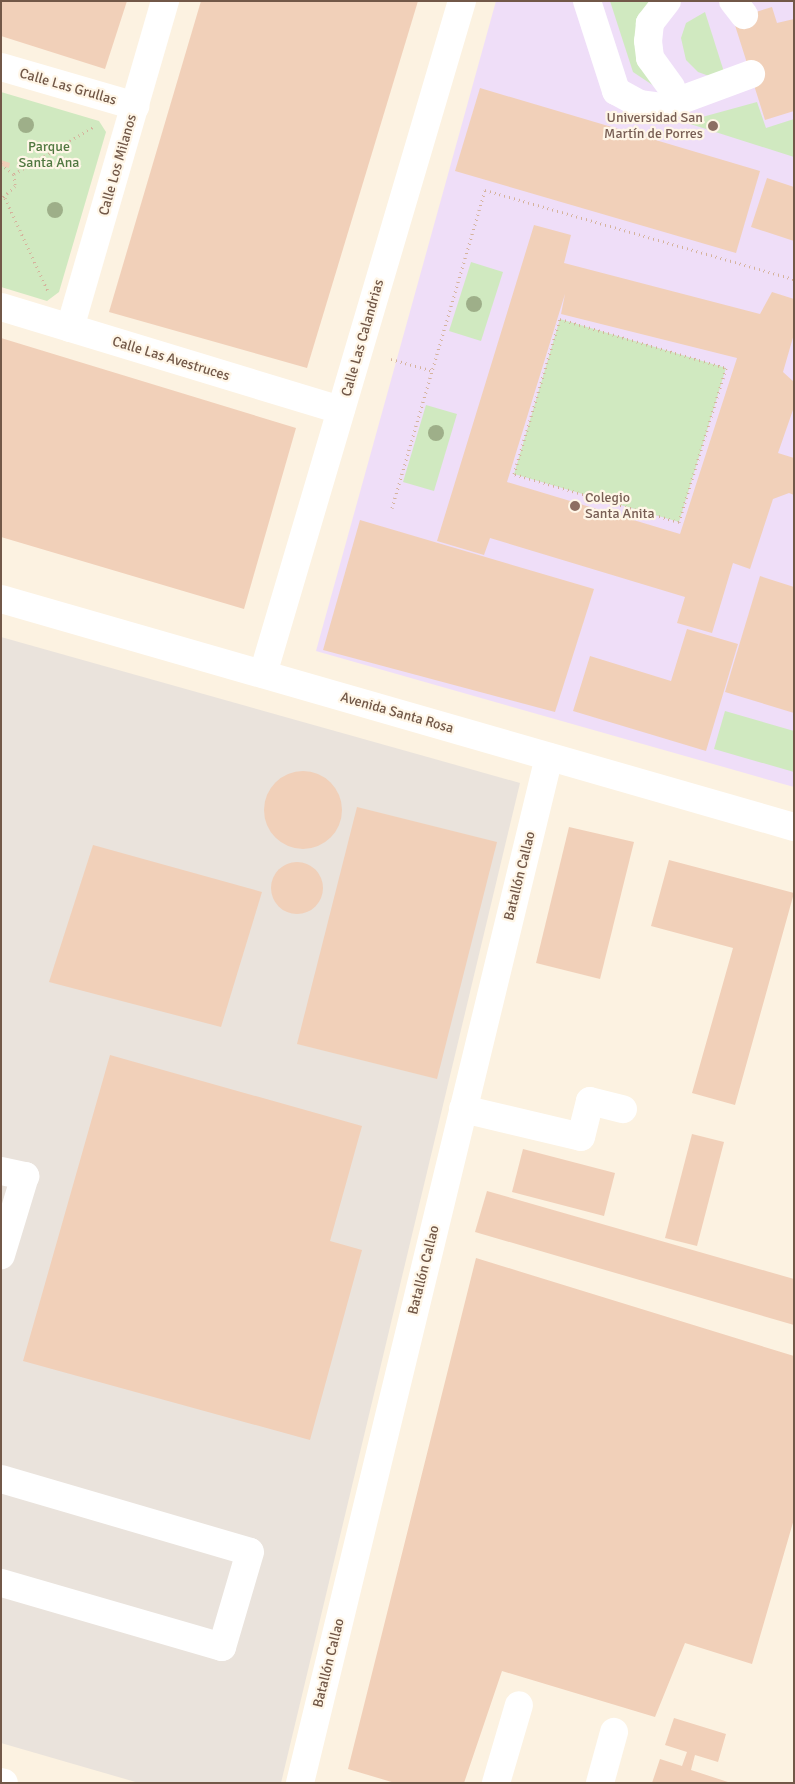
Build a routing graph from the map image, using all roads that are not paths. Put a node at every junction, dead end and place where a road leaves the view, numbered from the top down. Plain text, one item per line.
1 (165, 1) edge
2 (462, 1) edge
3 (587, 1) edge
4 (667, 1) edge
5 (1, 67) edge
6 (751, 74) dead end
7 (666, 97) junction
8 (135, 106) junction
9 (1, 308) edge
10 (70, 328) junction
11 (341, 410) junction
12 (1, 599) edge
13 (263, 674) junction
14 (549, 757) junction
15 (794, 827) edge
16 (463, 1109) junction
17 (623, 1109) dead end
18 (1, 1171) edge
19 (1, 1256) edge
20 (1, 1479) edge
21 (1, 1583) edge
22 (519, 1705) dead end
23 (614, 1732) dead end
24 (300, 1783) edge
25 (496, 1783) edge
26 (600, 1783) edge

1 - 8 street, Calle Los Milanos
2 - 11 street, Calle Las Calandrias
3 - 7 street
4 - 7 street
5 - 8 street, Calle Las Grullas
6 - 7 street
8 - 10 street, Calle Los Milanos
9 - 10 street, Calle Las Avestruces
10 - 11 street, Calle Las Avestruces
11 - 13 street, Calle Las Calandrias
12 - 13 street, Avenida Santa Rosa
13 - 14 street, Avenida Santa Rosa
14 - 15 street, Avenida Santa Rosa
14 - 16 street, Batallón Callao
16 - 17 street
16 - 24 street, Batallón Callao
18 - 19 street
20 - 21 street
22 - 25 street
23 - 26 street

